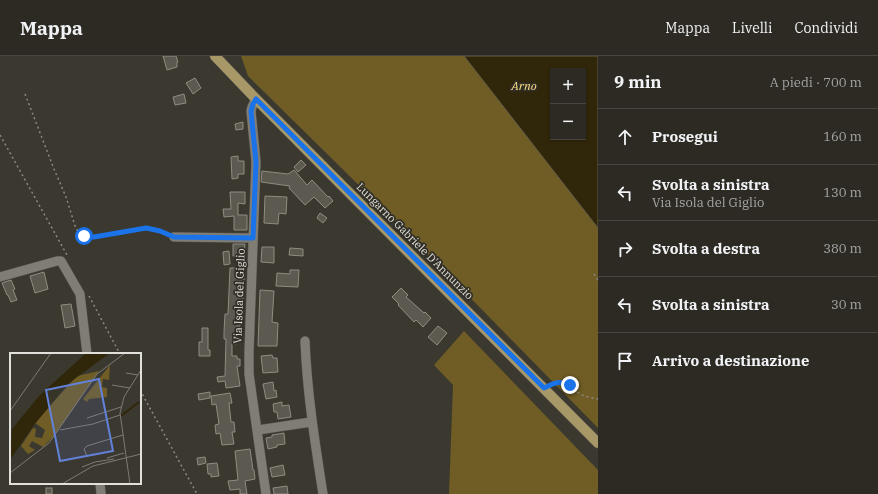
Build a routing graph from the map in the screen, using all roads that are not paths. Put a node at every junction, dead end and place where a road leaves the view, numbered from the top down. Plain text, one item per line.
1 (215, 56) edge
2 (256, 99) junction
3 (174, 237) road end
4 (253, 238) junction
5 (0, 276) edge
6 (305, 341) dead end
7 (87, 353) edge
8 (312, 422) junction
9 (258, 430) junction
10 (598, 443) edge
11 (100, 484) edge
12 (101, 494) edge
13 (266, 494) edge
14 (323, 494) edge

1 - 2 main road, Lungarno Gabriele D'Annunzio
2 - 4 street, Via Isola del Giglio
2 - 10 main road, Lungarno Gabriele D'Annunzio
3 - 4 street
4 - 9 street, Via Isola del Giglio
5 - 7 street
6 - 8 street
8 - 9 street
8 - 14 street
9 - 13 street, Via Isola del Giglio
11 - 12 street

